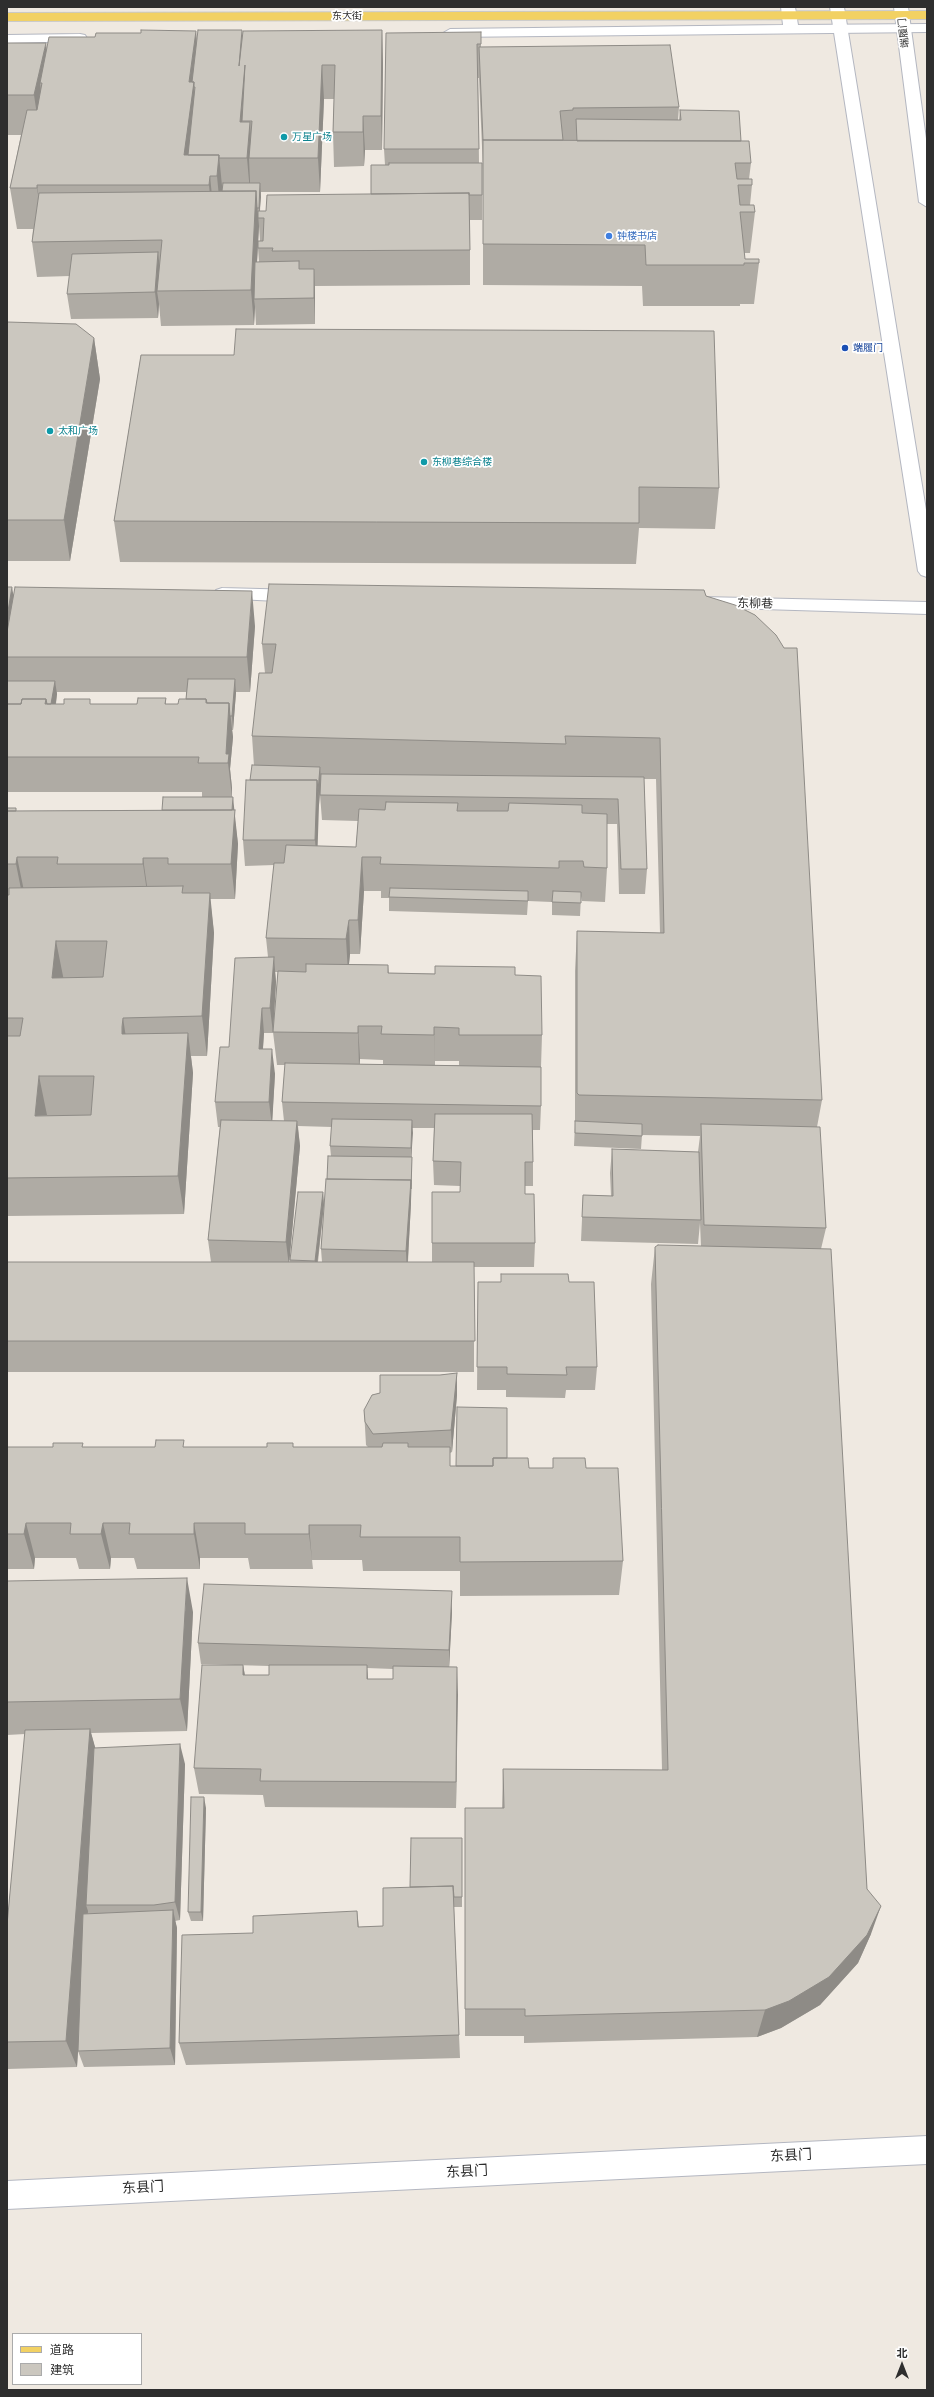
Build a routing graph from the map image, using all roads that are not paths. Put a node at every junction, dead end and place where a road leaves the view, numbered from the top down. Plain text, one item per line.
1 (927, 14) edge
2 (902, 16) edge
3 (7, 17) edge
4 (790, 17) edge
5 (839, 17) edge
6 (927, 28) edge
7 (434, 33) edge
8 (94, 38) edge
9 (7, 39) edge
10 (927, 202) edge
11 (927, 571) edge
12 (208, 594) edge
13 (312, 596) edge
14 (688, 603) edge
15 (927, 608) edge
16 (927, 2150) edge
17 (7, 2195) edge

1 - 2 main road
2 - 5 street
2 - 6 street
2 - 10 street, 端履门
3 - 4 main road, 东大街
4 - 5 street
4 - 7 street
5 - 11 street
8 - 9 street
12 - 13 street
14 - 15 street, 东柳巷
16 - 17 street, 东县门

